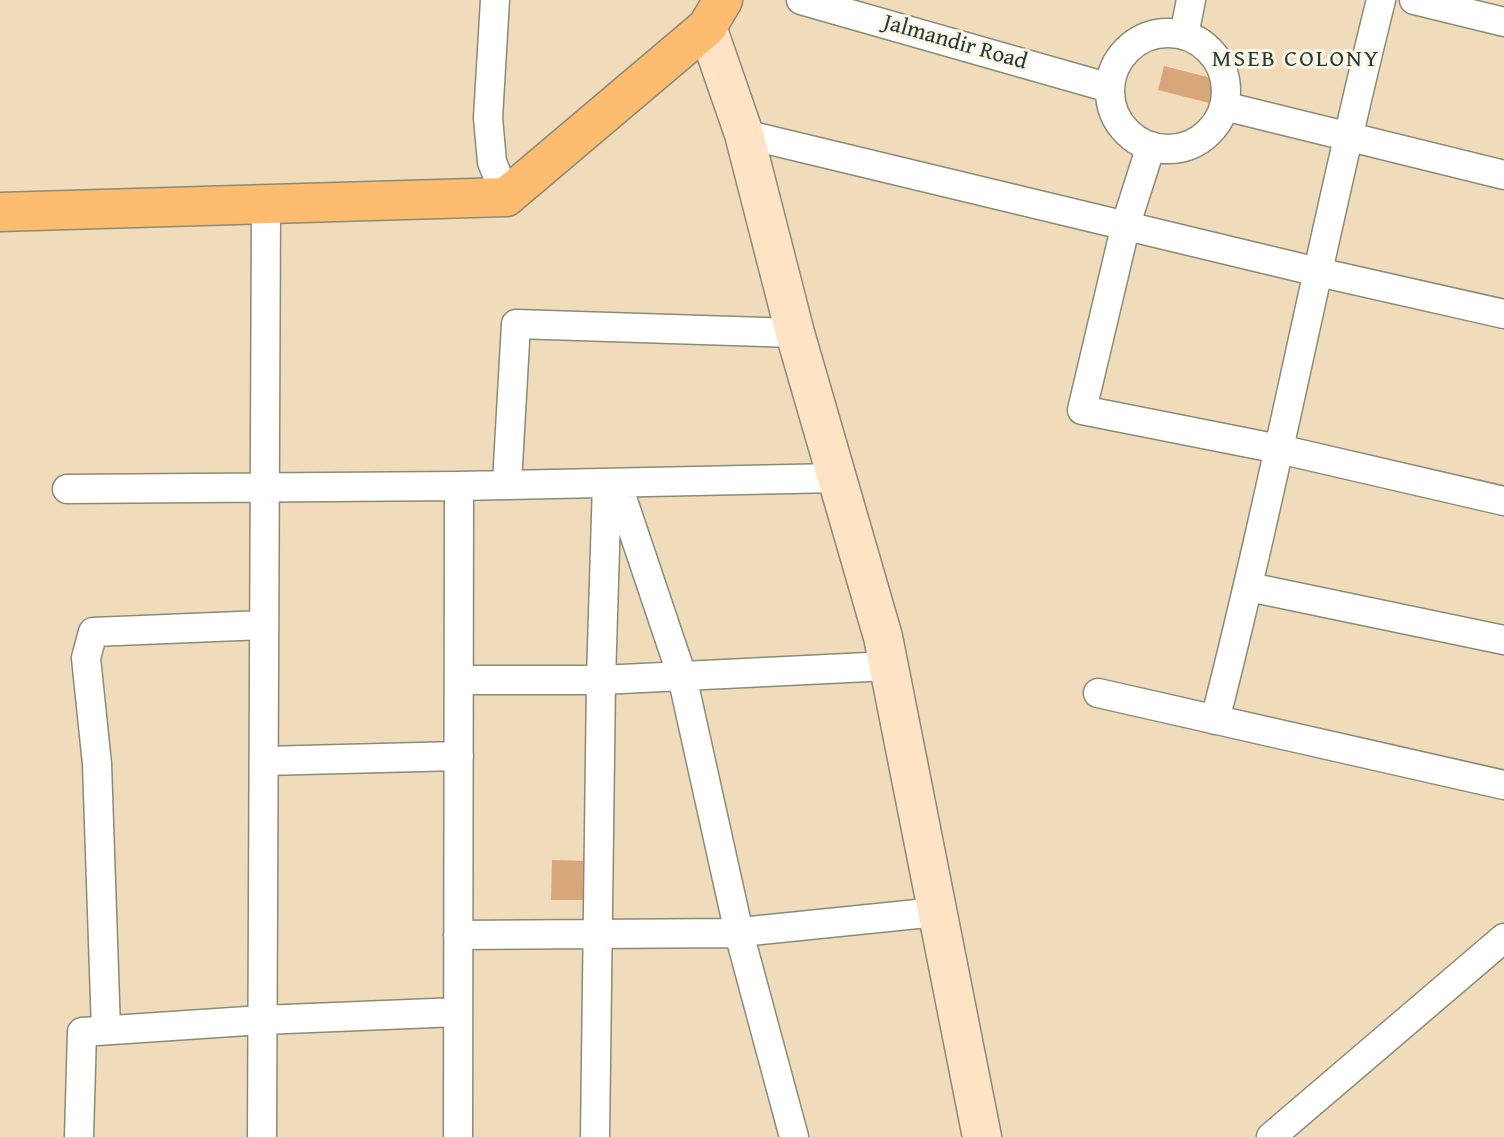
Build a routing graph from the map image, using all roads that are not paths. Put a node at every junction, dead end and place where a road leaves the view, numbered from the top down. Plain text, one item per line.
1 (495, 0) edge
2 (801, 0) edge
3 (1191, 0) edge
4 (1381, 0) edge
5 (1414, 0) edge
6 (715, 14) edge
7 (1504, 22) edge
8 (1184, 35) junction
9 (1110, 88) junction
10 (1224, 106) junction
11 (744, 134) junction
12 (1347, 136) junction
13 (1151, 146) junction
14 (1504, 175) edge
15 (506, 197) junction
16 (266, 205) junction
17 (0, 212) edge
18 (1126, 224) junction
19 (1318, 272) junction
20 (1504, 314) edge
21 (795, 333) junction
22 (1279, 449) junction
23 (837, 478) junction
24 (507, 483) junction
25 (612, 483) junction
26 (459, 486) junction
27 (265, 487) junction
28 (68, 489) dead end
29 (1504, 501) edge
30 (1250, 587) junction
31 (264, 625) junction
32 (1504, 640) edge
33 (889, 666) junction
34 (682, 676) junction
35 (459, 680) junction
36 (601, 680) junction
37 (1098, 693) dead end
38 (1216, 720) junction
39 (459, 756) junction
40 (264, 761) junction
41 (1504, 785) edge
42 (937, 912) junction
43 (739, 933) junction
44 (458, 935) junction
45 (597, 936) junction
46 (1504, 938) edge
47 (458, 1012) junction
48 (262, 1020) junction
49 (106, 1030) junction
50 (79, 1137) edge
51 (261, 1137) edge
52 (458, 1137) edge
53 (594, 1137) edge
54 (794, 1137) edge
55 (982, 1137) edge
56 (1271, 1137) edge

1 - 15 street
2 - 9 street, Jalmandir Road
3 - 8 street
4 - 12 street
5 - 7 street
6 - 11 main road
6 - 15 main road
8 - 9 street
8 - 10 street
9 - 13 street
10 - 12 street
10 - 13 street
11 - 18 street
11 - 21 main road
12 - 14 street
12 - 19 street
13 - 18 street
15 - 16 main road
16 - 17 main road
16 - 27 street
18 - 19 street
18 - 22 street
19 - 20 street
19 - 22 street
21 - 23 main road
21 - 24 street
22 - 29 street
22 - 30 street
23 - 25 street
23 - 33 main road
24 - 25 street
24 - 26 street
25 - 34 street
25 - 36 street
26 - 27 street
26 - 35 street
27 - 28 street
27 - 31 street
30 - 32 street
30 - 38 street
31 - 40 street
31 - 49 street
33 - 34 street
33 - 42 main road
34 - 36 street
34 - 43 street
35 - 36 street
35 - 39 street
36 - 45 street
37 - 38 street
38 - 41 street
39 - 40 street
39 - 44 street
40 - 48 street
42 - 43 street
42 - 55 main road
43 - 45 street
43 - 54 street
44 - 45 street
44 - 47 street
45 - 53 street
46 - 56 street
47 - 48 street
47 - 52 street
48 - 49 street
48 - 51 street
49 - 50 street

